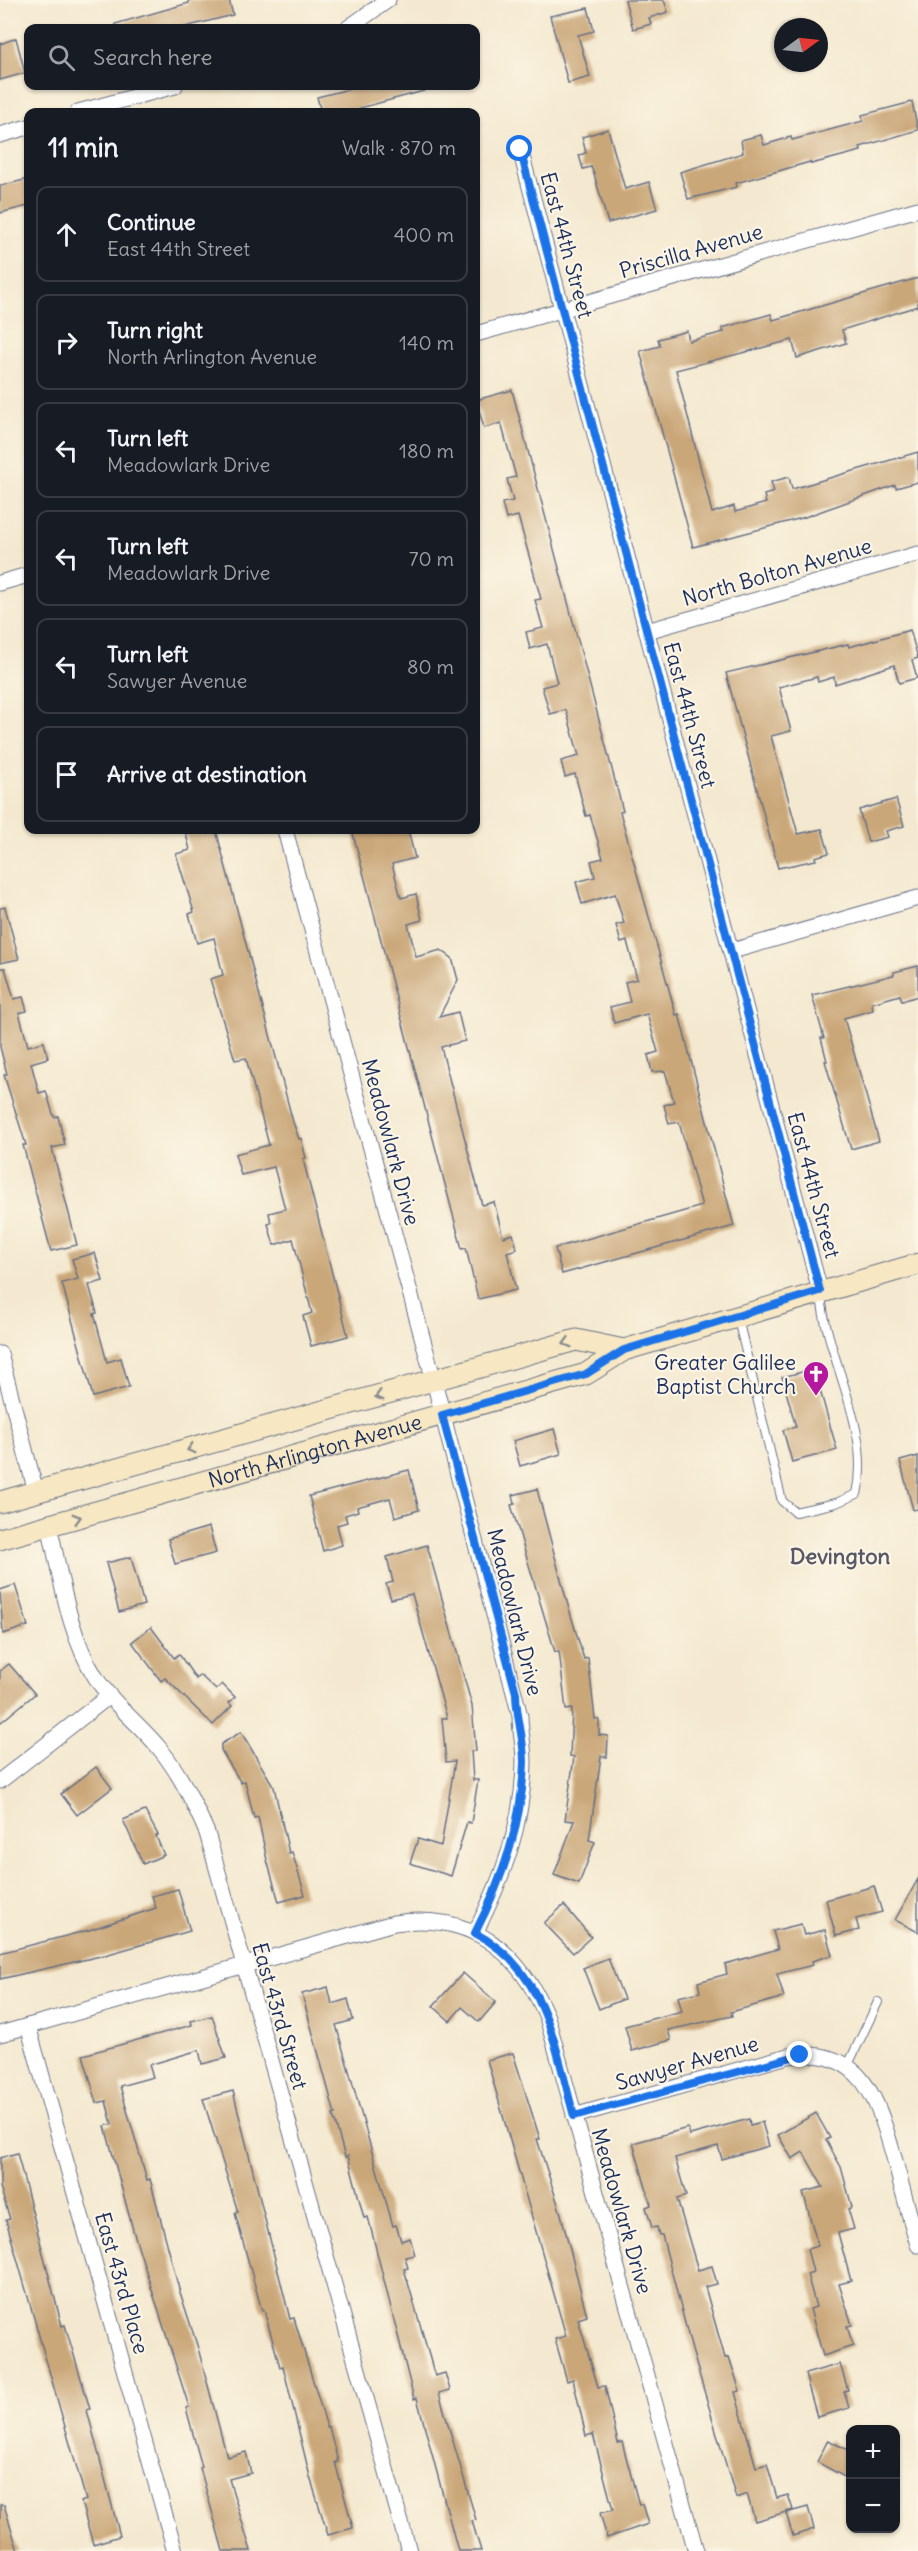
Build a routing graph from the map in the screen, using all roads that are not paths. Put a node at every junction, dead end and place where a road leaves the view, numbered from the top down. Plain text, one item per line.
1 (388, 0) edge
2 (354, 24) edge
3 (160, 90) edge
4 (93, 108) edge
5 (24, 128) edge
6 (0, 135) edge
7 (520, 149) dead end
8 (918, 209) edge
9 (562, 309) junction
10 (480, 333) edge
11 (918, 554) edge
12 (24, 576) edge
13 (0, 583) edge
14 (646, 631) junction
15 (286, 834) edge
16 (918, 898) edge
17 (732, 951) junction
18 (918, 1263) edge
19 (820, 1291) junction
20 (737, 1316) junction
21 (624, 1350) junction
22 (0, 1354) edge
23 (434, 1381) junction
24 (442, 1415) junction
25 (36, 1492) junction
26 (0, 1502) edge
27 (49, 1525) junction
28 (0, 1539) edge
29 (109, 1696) junction
30 (0, 1781) edge
31 (475, 1933) junction
32 (244, 1965) junction
33 (878, 2002) dead end
34 (28, 2026) junction
35 (0, 2034) edge
36 (847, 2067) junction
37 (574, 2116) junction
38 (918, 2245) edge
39 (175, 2551) edge
40 (409, 2551) edge
41 (696, 2551) edge

1 - 2 street
3 - 4 street
5 - 6 street
7 - 9 street, East 44th Street
8 - 9 street, Priscilla Avenue
9 - 10 street, Priscilla Avenue
9 - 14 street, East 44th Street
11 - 14 street, North Bolton Avenue
12 - 13 street
14 - 17 street, East 44th Street
15 - 23 street, Meadowlark Drive
16 - 17 street
17 - 19 street, East 44th Street
18 - 19 main road, North Arlington Avenue
19 - 20 main road, North Arlington Avenue
19 - 20 lane
20 - 21 main road, North Arlington Avenue
21 -> 23 main road, North Arlington Avenue
21 - 24 main road, North Arlington Avenue
22 - 25 street
23 - 24 street, Meadowlark Drive
23 -> 25 main road, North Arlington Avenue
27 -> 24 main road, North Arlington Avenue
24 - 31 street, Meadowlark Drive
25 - 26 main road, North Arlington Avenue
27 - 28 main road, North Arlington Avenue
27 - 29 street, East 43rd Street
29 - 30 street
29 - 32 street, East 43rd Street
31 - 32 street
31 - 37 street, Meadowlark Drive
32 - 34 street
32 - 40 street, East 43rd Street
33 - 36 lane
34 - 35 street
34 - 39 street, East 43rd Place
36 - 37 street, Sawyer Avenue
36 - 38 street
37 - 41 street, Meadowlark Drive

